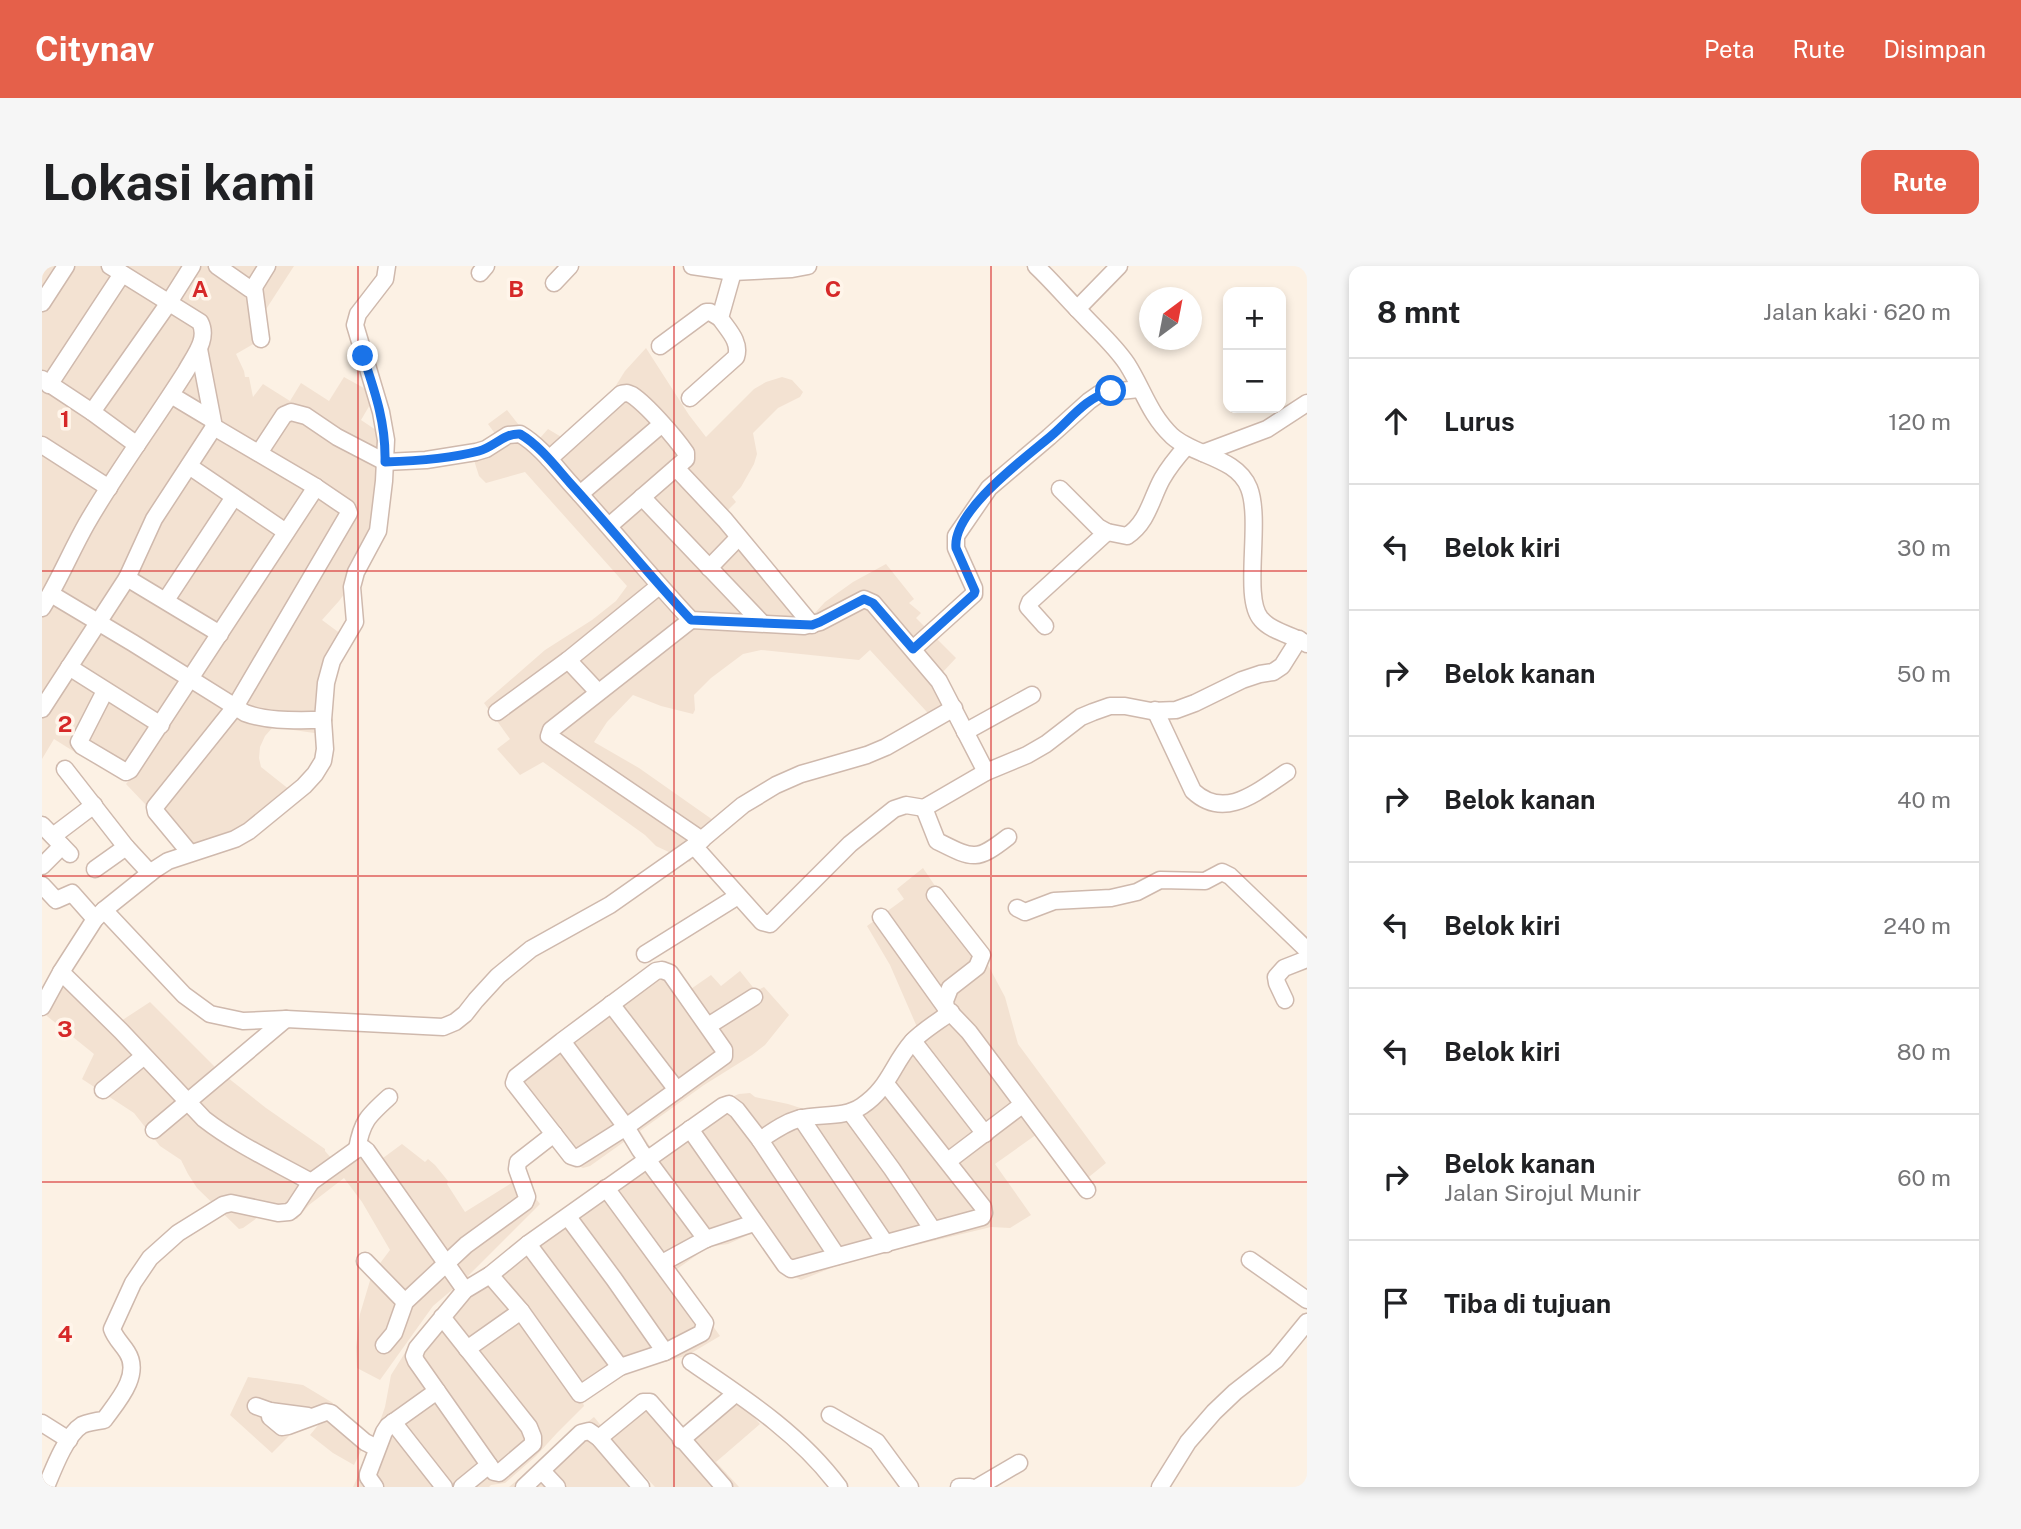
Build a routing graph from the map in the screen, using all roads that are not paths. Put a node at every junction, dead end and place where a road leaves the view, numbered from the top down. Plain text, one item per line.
1 (66, 266) edge
2 (192, 266) edge
3 (217, 266) edge
4 (267, 266) edge
5 (387, 266) edge
6 (570, 266) edge
7 (692, 266) edge
8 (808, 266) edge
9 (1036, 266) edge
10 (1119, 266) edge
11 (116, 270) edge
12 (733, 272) junction
13 (554, 284) dead end
14 (252, 288) junction
15 (42, 303) edge
16 (168, 304) junction
17 (1077, 309) junction
18 (720, 318) junction
19 (261, 339) dead end
20 (660, 345) dead end
21 (199, 349) junction
22 (46, 382) edge
23 (1139, 389) junction
24 (171, 396) junction
25 (690, 398) dead end
26 (1307, 403) edge
27 (92, 412) junction
28 (212, 423) junction
29 (662, 424) junction
30 (137, 444) junction
31 (42, 445) edge
32 (1186, 447) junction
33 (259, 453) junction
34 (1203, 453) junction
35 (549, 459) junction
36 (385, 462) junction
37 (189, 466) junction
38 (676, 468) junction
39 (316, 487) junction
40 (109, 488) junction
41 (1060, 489) dead end
42 (580, 494) junction
43 (234, 497) junction
44 (642, 497) junction
45 (609, 526) junction
46 (1107, 532) junction
47 (286, 533) junction
48 (738, 538) junction
49 (709, 568) junction
50 (127, 578) junction
51 (659, 586) junction
52 (166, 600) junction
53 (46, 601) edge
54 (691, 620) junction
55 (98, 622) junction
56 (762, 624) junction
57 (812, 625) junction
58 (1045, 625) dead end
59 (220, 634) junction
60 (1303, 642) edge
61 (913, 649) junction
62 (568, 660) junction
63 (69, 667) junction
64 (190, 680) junction
65 (105, 691) junction
66 (598, 692) junction
67 (1032, 695) dead end
68 (235, 707) junction
69 (954, 708) junction
70 (42, 709) edge
71 (1154, 710) junction
72 (497, 712) dead end
73 (323, 720) junction
74 (161, 725) junction
75 (965, 732) junction
76 (65, 769) dead end
77 (986, 772) junction
78 (1287, 772) dead end
79 (94, 804) junction
80 (924, 808) junction
81 (1008, 837) dead end
82 (57, 840) edge
83 (698, 843) junction
84 (126, 848) junction
85 (190, 853) junction
86 (42, 866) edge
87 (94, 869) dead end
88 (150, 873) junction
89 (42, 885) edge
90 (935, 895) dead end
91 (738, 896) junction
92 (49, 904) edge
93 (1017, 908) dead end
94 (100, 914) junction
95 (881, 917) dead end
96 (1307, 950) edge
97 (645, 954) dead end
98 (1307, 959) edge
99 (61, 972) junction
100 (47, 985) edge
101 (754, 997) dead end
102 (1285, 1000) dead end
103 (611, 1004) junction
104 (42, 1007) edge
105 (948, 1010) junction
106 (286, 1019) junction
107 (708, 1026) junction
108 (562, 1041) junction
109 (913, 1041) junction
110 (144, 1056) junction
111 (886, 1084) junction
112 (103, 1090) dead end
113 (677, 1090) junction
114 (388, 1097) dead end
115 (187, 1102) junction
116 (1022, 1105) junction
117 (851, 1113) junction
118 (801, 1118) junction
119 (690, 1129) junction
120 (154, 1130) dead end
121 (554, 1134) junction
122 (985, 1134) junction
123 (760, 1140) junction
124 (636, 1144) junction
125 (356, 1149) junction
126 (948, 1161) junction
127 (310, 1182) junction
128 (606, 1188) junction
129 (1087, 1190) dead end
130 (568, 1217) junction
131 (754, 1223) junction
132 (933, 1230) junction
133 (706, 1240) junction
134 (528, 1244) junction
135 (886, 1244) junction
136 (837, 1256) junction
137 (1250, 1259) dead end
138 (365, 1261) dead end
139 (662, 1263) junction
140 (455, 1275) junction
141 (490, 1275) junction
142 (1307, 1300) edge
143 (405, 1302) junction
144 (521, 1311) junction
145 (442, 1317) junction
146 (1307, 1322) edge
147 (384, 1345) dead end
148 (467, 1349) junction
149 (665, 1352) junction
150 (691, 1362) dead end
151 (620, 1367) junction
152 (437, 1391) junction
153 (735, 1394) junction
154 (263, 1409) dead end
155 (830, 1415) dead end
156 (393, 1422) junction
157 (42, 1423) edge
158 (600, 1438) junction
159 (69, 1440) junction
160 (681, 1440) junction
161 (371, 1446) junction
162 (1019, 1464) dead end
163 (489, 1465) junction
164 (542, 1471) junction
165 (46, 1487) edge
166 (375, 1487) edge
167 (443, 1487) edge
168 (462, 1487) edge
169 (524, 1487) edge
170 (557, 1487) edge
171 (641, 1487) edge
172 (724, 1487) edge
173 (839, 1487) edge
174 (910, 1487) edge
175 (959, 1487) edge
176 (970, 1487) edge
177 (978, 1487) edge
178 (1160, 1487) edge

1 - 15 street
2 - 16 street
3 - 14 street
4 - 14 street
5 - 36 street
6 - 13 street
7 - 12 street
8 - 12 street
9 - 17 street
10 - 17 street
11 - 16 street
11 - 22 street
12 - 18 street
14 - 19 street
16 - 21 street
16 - 27 street
17 - 23 street
18 - 20 street
18 - 25 street
21 - 24 street
21 - 28 street
22 - 27 street
23 - 32 street
23 - 61 street
24 - 28 street
24 - 30 street
26 - 34 street
27 - 30 street
28 - 33 street
28 - 37 street
29 - 35 street
29 - 38 street
29 - 42 street
30 - 40 street
31 - 40 street
32 - 34 street
32 - 46 street
33 - 36 street
33 - 39 street
34 - 60 street
35 - 36 street
35 - 42 street
36 - 73 street
37 - 43 street
37 - 50 street
38 - 44 street
38 - 48 street
39 - 47 street
39 - 68 street
40 - 53 street
41 - 46 street
42 - 45 street
43 - 47 street
43 - 52 street
44 - 45 street
44 - 49 street
45 - 51 street
46 - 58 street
47 - 59 street
48 - 49 street
48 - 57 street
49 - 56 street
50 - 52 street
50 - 55 street
51 - 54 street
51 - 62 street
52 - 59 street
53 - 55 street
54 - 56 street
54 - 66 street
55 - 63 street
55 - 64 street
56 - 57 street
57 - 61 street
59 - 64 street
60 - 71 street
61 - 69 street
62 - 66 street
62 - 72 street
63 - 65 street
63 - 70 street
64 - 68 street
64 - 74 street
65 - 74 street
65 - 74 street
66 - 83 street
67 - 75 street
68 - 73 street
68 - 85 street
69 - 75 street
69 - 83 street
71 - 77 street
71 - 78 street
73 - 85 street
75 - 77 street
76 - 79 street
77 - 80 street
79 - 82 street
79 - 84 street
80 - 81 street
80 - 91 street
82 - 86 street
83 - 91 street
83 - 106 street
84 - 87 street
84 - 88 street
85 - 88 street
88 - 94 street
89 - 92 street
90 - 105 street
91 - 97 street
92 - 94 street
93 - 96 street
94 - 99 street
94 - 106 street
95 - 105 street
98 - 102 street
99 - 100 street
99 - 110 street
100 - 104 street
101 - 107 street
103 - 107 street
103 - 108 street
103 - 113 street
105 - 109 street
105 - 116 street
106 - 115 street
107 - 113 street
108 - 121 street
108 - 124 street
109 - 111 street
109 - 122 street
110 - 112 street
110 - 115 street
111 - 117 street
111 - 126 street
113 - 124 street
114 - 125 street
115 - 120 street
115 - 127 street
116 - 122 street
116 - 129 street
117 - 118 street
117 - 132 street
118 - 123 street
118 - 135 street
119 - 123 street
119 - 124 street
119 - 131 street
121 - 124 street
121 - 140 street
122 - 126 street
123 - 136 street
124 - 128 street
124 - 133 street
125 - 127 street
125 - 140 street
126 - 132 street
127 - 159 street
128 - 130 street
128 - 139 street
130 - 134 street
130 - 149 street
131 - 133 street
131 - 136 street
132 - 135 street
133 - 139 street
134 - 141 street
134 - 151 street
135 - 136 street
137 - 142 street
138 - 143 street
139 - 149 street
140 - 141 street
140 - 143 street
140 - 145 street
141 - 144 street
143 - 147 street
144 - 148 street
144 - 151 street
145 - 148 street
145 - 152 street
146 - 178 street
148 - 163 street
149 - 151 street
150 - 153 street
152 - 156 street
152 - 163 street
153 - 160 street
153 - 173 street
154 - 161 street
155 - 174 street
156 - 161 street
156 - 167 street
157 - 159 street
158 - 160 street
158 - 164 street
158 - 171 street
159 - 165 street
160 - 172 street
161 - 166 street
162 - 177 street
163 - 168 street
164 - 169 street
164 - 170 street
175 - 176 street

